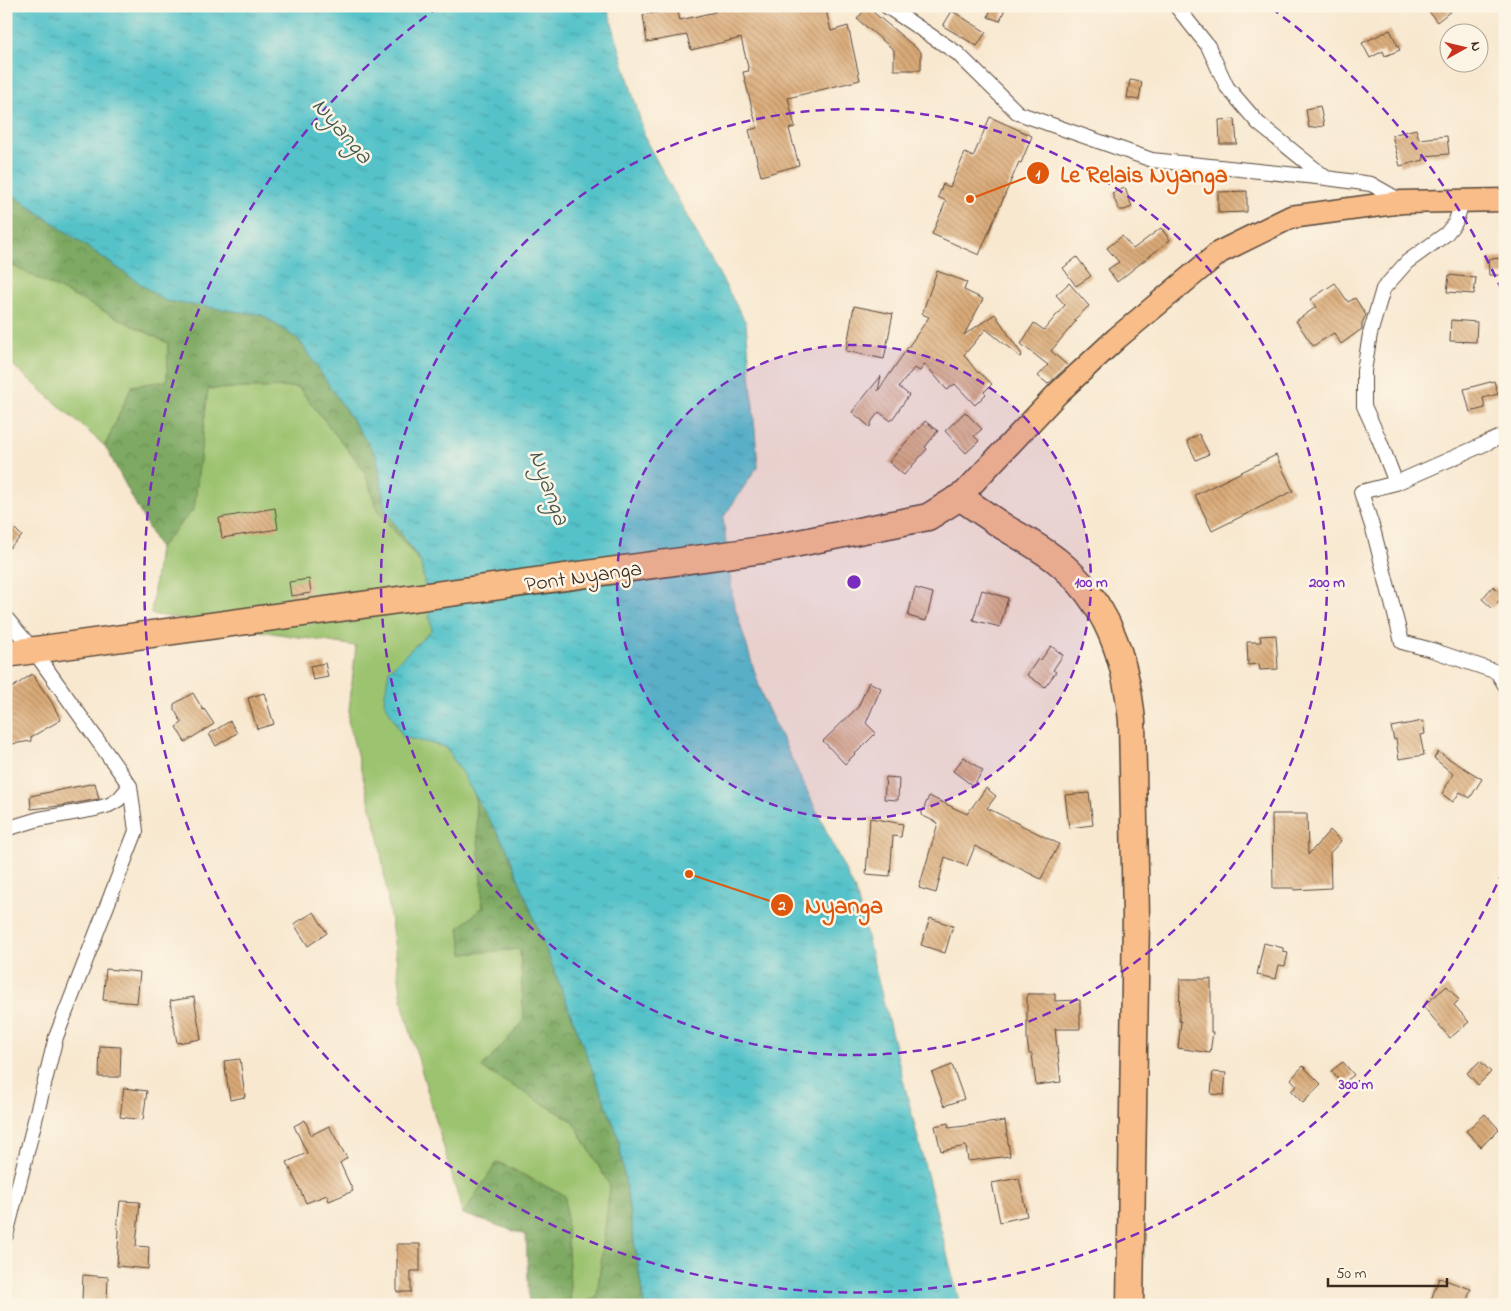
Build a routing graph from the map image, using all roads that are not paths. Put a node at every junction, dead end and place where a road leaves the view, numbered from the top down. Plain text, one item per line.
1 (886, 6) edge
2 (1176, 6) edge
3 (1326, 178) junction
4 (1505, 200) edge
5 (1462, 201) junction
6 (1402, 202) junction
7 (1505, 436) edge
8 (1396, 483) junction
9 (960, 497) junction
10 (6, 618) edge
11 (34, 651) junction
12 (6, 654) edge
13 (1505, 685) edge
14 (130, 786) junction
15 (6, 829) edge
16 (6, 1235) edge
17 (1130, 1305) edge

1 - 3 street
2 - 3 street
3 - 6 street
4 - 5 main road
5 - 6 main road
5 - 8 street
6 - 9 main road
7 - 8 street
8 - 13 street
9 - 11 highway, Pont Nyanga
9 - 17 highway
10 - 11 street
11 - 12 highway, Pont Nyanga
11 - 14 street
14 - 15 street
14 - 16 street

